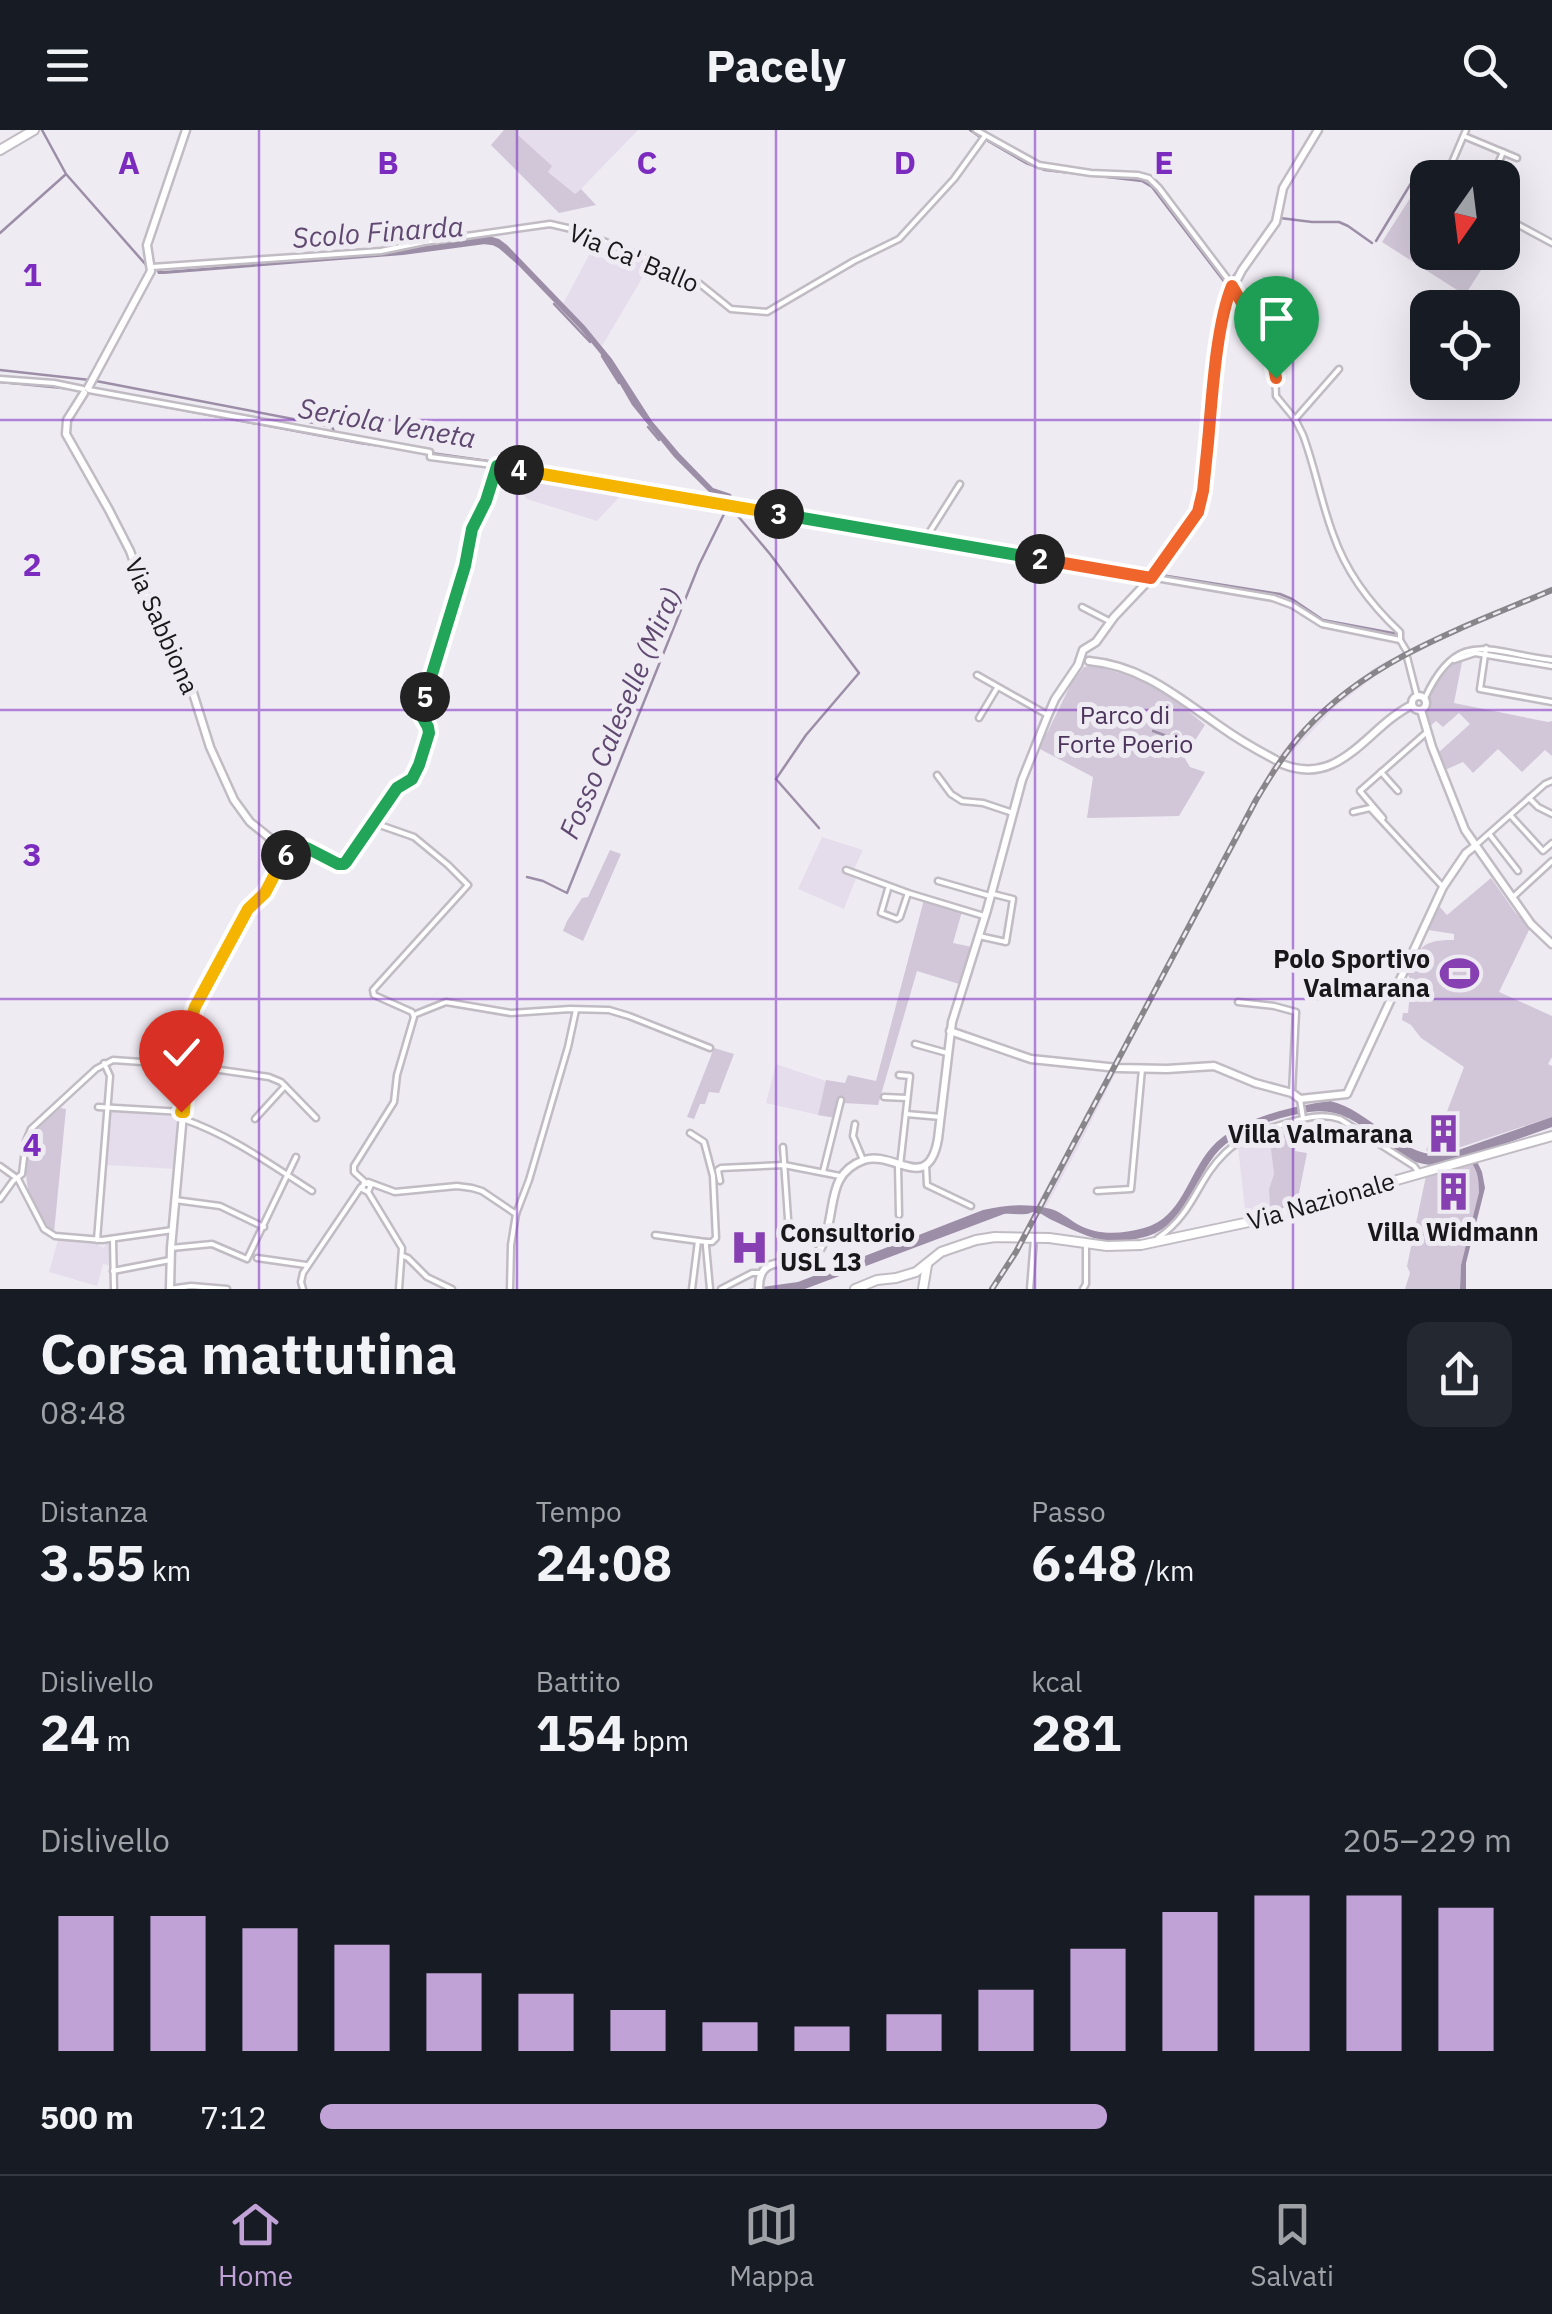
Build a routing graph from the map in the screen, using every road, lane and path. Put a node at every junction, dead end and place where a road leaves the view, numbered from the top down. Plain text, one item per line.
1 (34, 130) edge
2 (186, 130) edge
3 (976, 130) edge
4 (1318, 130) edge
5 (1465, 133) edge
6 (985, 136) junction
7 (0, 150) edge
8 (1502, 152) junction
9 (1517, 158) dead end
10 (1454, 160) edge
11 (1499, 160) edge
12 (1520, 226) edge
13 (1552, 243) edge
14 (152, 267) junction
15 (1232, 286) junction
16 (1339, 369) dead end
17 (0, 379) edge
18 (86, 390) junction
19 (1295, 419) junction
20 (497, 466) junction
21 (960, 484) dead end
22 (929, 533) dead end
23 (1151, 578) junction
24 (1082, 607) dead end
25 (1110, 622) junction
26 (1400, 637) junction
27 (1406, 650) dead end
28 (1485, 651) junction
29 (1089, 655) junction
30 (1408, 657) dead end
31 (1552, 663) edge
32 (977, 675) dead end
33 (997, 688) junction
34 (1421, 697) junction
35 (1552, 702) edge
36 (1412, 705) junction
37 (1421, 710) junction
38 (1048, 715) junction
39 (979, 718) dead end
40 (1426, 732) junction
41 (1381, 772) junction
42 (937, 775) dead end
43 (1552, 781) edge
44 (1398, 791) dead end
45 (1530, 798) junction
46 (1013, 812) junction
47 (1352, 812) dead end
48 (1552, 814) edge
49 (1510, 815) junction
50 (1384, 818) dead end
51 (374, 823) junction
52 (1489, 834) junction
53 (1552, 843) edge
54 (1475, 846) junction
55 (280, 854) junction
56 (1552, 861) edge
57 (846, 870) dead end
58 (1518, 871) dead end
59 (938, 881) dead end
60 (889, 887) junction
61 (1444, 887) junction
62 (908, 894) junction
63 (991, 895) junction
64 (1512, 898) junction
65 (985, 916) junction
66 (979, 936) junction
67 (1552, 944) edge
68 (1238, 1002) dead end
69 (576, 1010) junction
70 (414, 1015) junction
71 (950, 1030) junction
72 (915, 1044) dead end
73 (710, 1048) dead end
74 (947, 1053) junction
75 (104, 1063) junction
76 (187, 1066) junction
77 (1142, 1069) junction
78 (899, 1075) dead end
79 (285, 1086) junction
80 (1292, 1093) junction
81 (884, 1096) dead end
82 (908, 1098) junction
83 (841, 1100) dead end
84 (1300, 1102) junction
85 (98, 1107) dead end
86 (108, 1107) junction
87 (906, 1114) junction
88 (183, 1116) junction
89 (941, 1117) junction
90 (255, 1118) dead end
91 (316, 1118) dead end
92 (1302, 1118) junction
93 (855, 1124) dead end
94 (690, 1133) dead end
95 (1552, 1134) edge
96 (784, 1147) dead end
97 (296, 1156) dead end
98 (864, 1160) junction
99 (926, 1164) junction
100 (784, 1165) junction
101 (899, 1165) junction
102 (0, 1166) edge
103 (823, 1172) junction
104 (1420, 1174) junction
105 (287, 1176) junction
106 (840, 1176) junction
107 (18, 1179) junction
108 (720, 1181) dead end
109 (365, 1184) junction
110 (312, 1191) dead end
111 (1097, 1191) dead end
112 (0, 1199) edge
113 (176, 1200) junction
114 (971, 1206) dead end
115 (516, 1214) junction
116 (899, 1216) dead end
117 (264, 1227) junction
118 (173, 1230) junction
119 (788, 1233) dead end
120 (655, 1235) dead end
121 (1029, 1238) junction
122 (113, 1239) junction
123 (97, 1240) junction
124 (698, 1241) junction
125 (706, 1242) junction
126 (1157, 1242) junction
127 (1086, 1244) junction
128 (171, 1248) junction
129 (403, 1256) junction
130 (257, 1258) dead end
131 (170, 1260) junction
132 (308, 1266) junction
133 (113, 1271) junction
134 (915, 1276) junction
135 (741, 1279) junction
136 (759, 1281) edge
137 (860, 1287) edge
138 (904, 1287) edge
139 (114, 1289) edge
140 (170, 1289) edge
141 (219, 1289) edge
142 (227, 1289) edge
143 (303, 1289) edge
144 (399, 1289) edge
145 (452, 1289) edge
146 (510, 1289) edge
147 (692, 1289) edge
148 (710, 1289) edge
149 (721, 1289) edge
150 (923, 1289) edge
151 (1030, 1289) edge
152 (1083, 1289) edge

1 - 7 main road
2 - 14 street
3 - 6 street
4 - 15 street
5 - 8 street
5 - 10 street
6 - 14 street, Via Ca' Ballo
6 - 15 street
8 - 9 street
8 - 11 street
12 - 13 street
14 - 18 street
15 - 19 street
15 - 23 street
16 - 19 street
17 - 18 street
18 - 20 street
18 - 55 street, Via Sabbiona
19 - 26 street
20 - 23 street
20 - 51 street
21 - 22 street
23 - 25 street
23 - 26 street
24 - 25 street
25 - 29 street
26 - 27 street
28 - 31 street
28 - 34 street
28 - 35 street
29 - 36 street
29 - 38 street
30 - 34 street
32 - 33 street
33 - 38 street
33 - 39 street
34 - 36 street
34 - 37 street
36 - 37 street
37 - 40 street
38 - 46 street
40 - 41 street
40 - 54 street
41 - 44 street
41 - 50 street
42 - 46 street
43 - 45 street
45 - 48 street
45 - 49 street
46 - 63 street
47 - 61 street
49 - 52 street
49 - 53 street
51 - 55 street
51 - 70 street
52 - 54 street
52 - 58 street
54 - 61 street
54 - 64 street
55 - 76 street
56 - 64 street
57 - 60 street
59 - 63 street
60 - 62 street
60 - 62 street
61 - 84 street
62 - 65 street
63 - 65 street
63 - 66 street
64 - 67 street
65 - 66 street
66 - 71 street
68 - 80 street
69 - 70 street
69 - 73 street
69 - 115 street
70 - 109 street
71 - 74 street
71 - 77 street
72 - 74 street
74 - 89 street
75 - 76 street
75 - 86 street
75 - 107 street
76 - 79 street
76 - 88 street
77 - 80 street
77 - 111 street
78 - 82 street
79 - 90 street
79 - 91 street
80 - 84 street
81 - 82 street
82 - 87 street
83 - 103 street
84 - 92 street
85 - 86 street
86 - 88 street
86 - 123 street
87 - 89 street
87 - 101 street
88 - 105 street
88 - 113 street
89 - 99 street
92 - 104 street
92 - 126 street
93 - 98 street
94 - 125 street
95 - 104 main road, Via Nazionale
96 - 100 street
97 - 105 street
98 - 101 street
98 - 106 street
99 - 101 street
99 - 114 street
100 - 103 street
100 - 108 street
100 - 119 street
101 - 116 street
102 - 107 street
103 - 106 street
104 - 126 main road, Via Nazionale
105 - 110 street
105 - 117 street
106 - 136 street
107 - 112 street
107 - 123 street
109 - 115 street
109 - 129 street
109 - 132 street
113 - 117 street
113 - 118 street
115 - 146 street
117 - 128 street
118 - 122 street
118 - 128 street
120 - 124 street
121 - 127 main road, Via Nazionale
121 - 134 main road, Via Nazionale
121 - 151 street
122 - 123 street
122 - 133 street
124 - 125 street
124 - 147 street
125 - 148 street
126 - 127 main road, Via Nazionale
127 - 152 street
128 - 131 street
129 - 144 street
129 - 145 street
130 - 132 street
131 - 133 street
131 - 140 street
132 - 143 street
133 - 139 street
134 - 137 main road
134 - 138 main road
134 - 150 main road
135 - 136 street
135 - 136 street
135 - 149 street
137 - 138 main road
140 - 141 street
141 - 142 street

